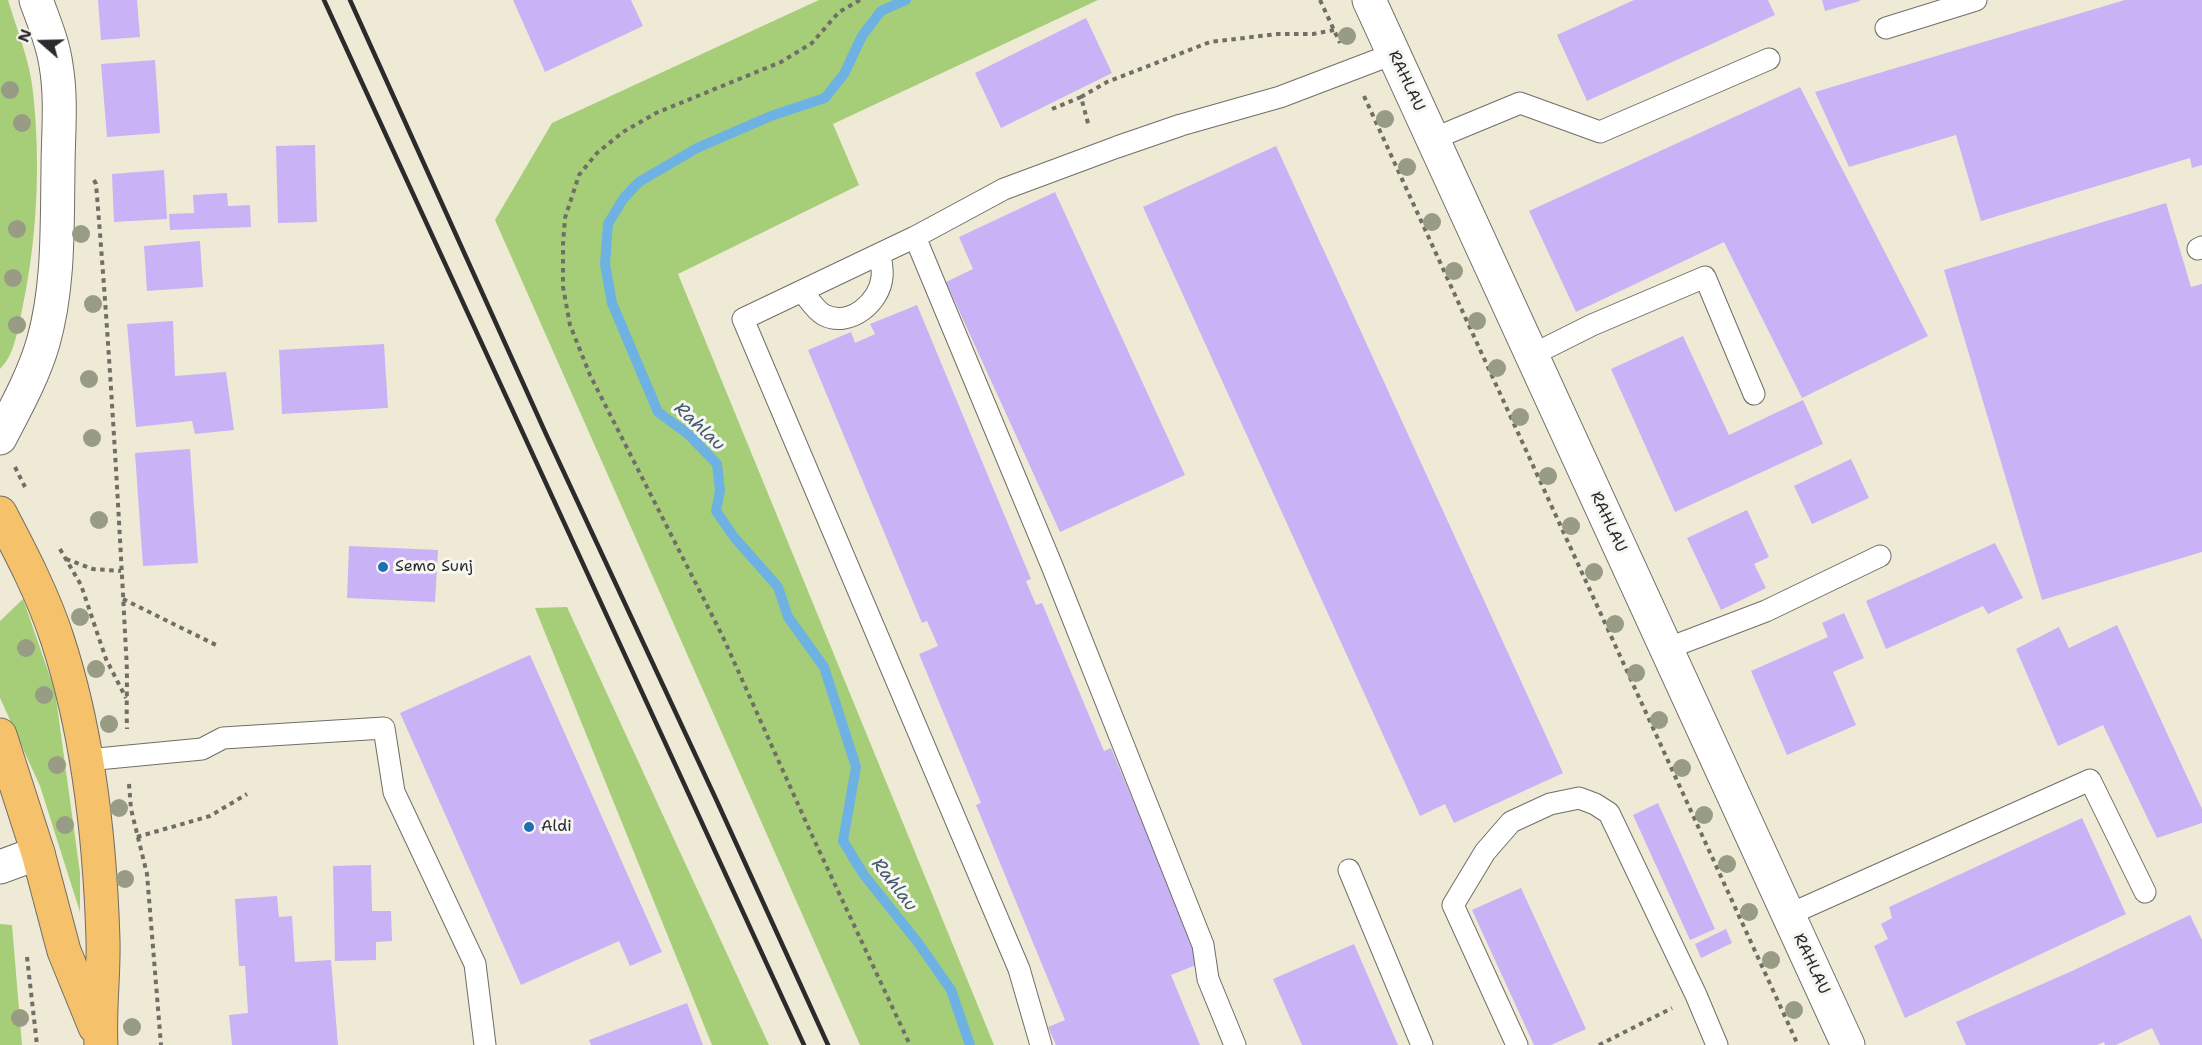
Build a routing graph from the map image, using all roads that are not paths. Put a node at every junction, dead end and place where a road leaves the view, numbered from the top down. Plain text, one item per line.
1 (36, 0) edge
2 (1369, 0) edge
3 (1976, 0) edge
4 (1886, 28) dead end
5 (1393, 54) junction
6 (1769, 59) dead end
7 (1433, 139) junction
8 (915, 237) junction
9 (880, 254) junction
10 (802, 291) junction
11 (1532, 355) junction
12 (1754, 394) dead end
13 (0, 438) edge
14 (0, 513) edge
15 (1880, 556) dead end
16 (1666, 649) junction
17 (0, 735) edge
18 (87, 760) junction
19 (39, 853) junction
20 (0, 867) edge
21 (1349, 870) dead end
22 (2145, 892) dead end
23 (1788, 915) junction
24 (101, 1042) edge
25 (485, 1045) edge
26 (1041, 1045) edge
27 (1235, 1045) edge
28 (1422, 1045) edge
29 (1517, 1045) edge
30 (1718, 1045) edge
31 (1848, 1045) edge

1 - 13 street
2 - 5 street, RAHLAU
3 - 4 lane
5 - 7 street, RAHLAU
5 - 8 lane
6 - 7 lane
7 - 11 street, RAHLAU
8 - 9 lane
8 - 27 lane
9 - 10 lane
9 - 10 lane
10 - 26 lane
11 - 12 lane
11 - 16 street, RAHLAU
14 - 18 main road
15 - 16 lane
16 - 23 street, RAHLAU
17 - 19 main road
18 - 24 main road
18 - 25 lane
19 - 20 street
19 - 24 main road
21 - 28 lane
22 - 23 lane
23 - 31 street, RAHLAU
29 - 30 lane

